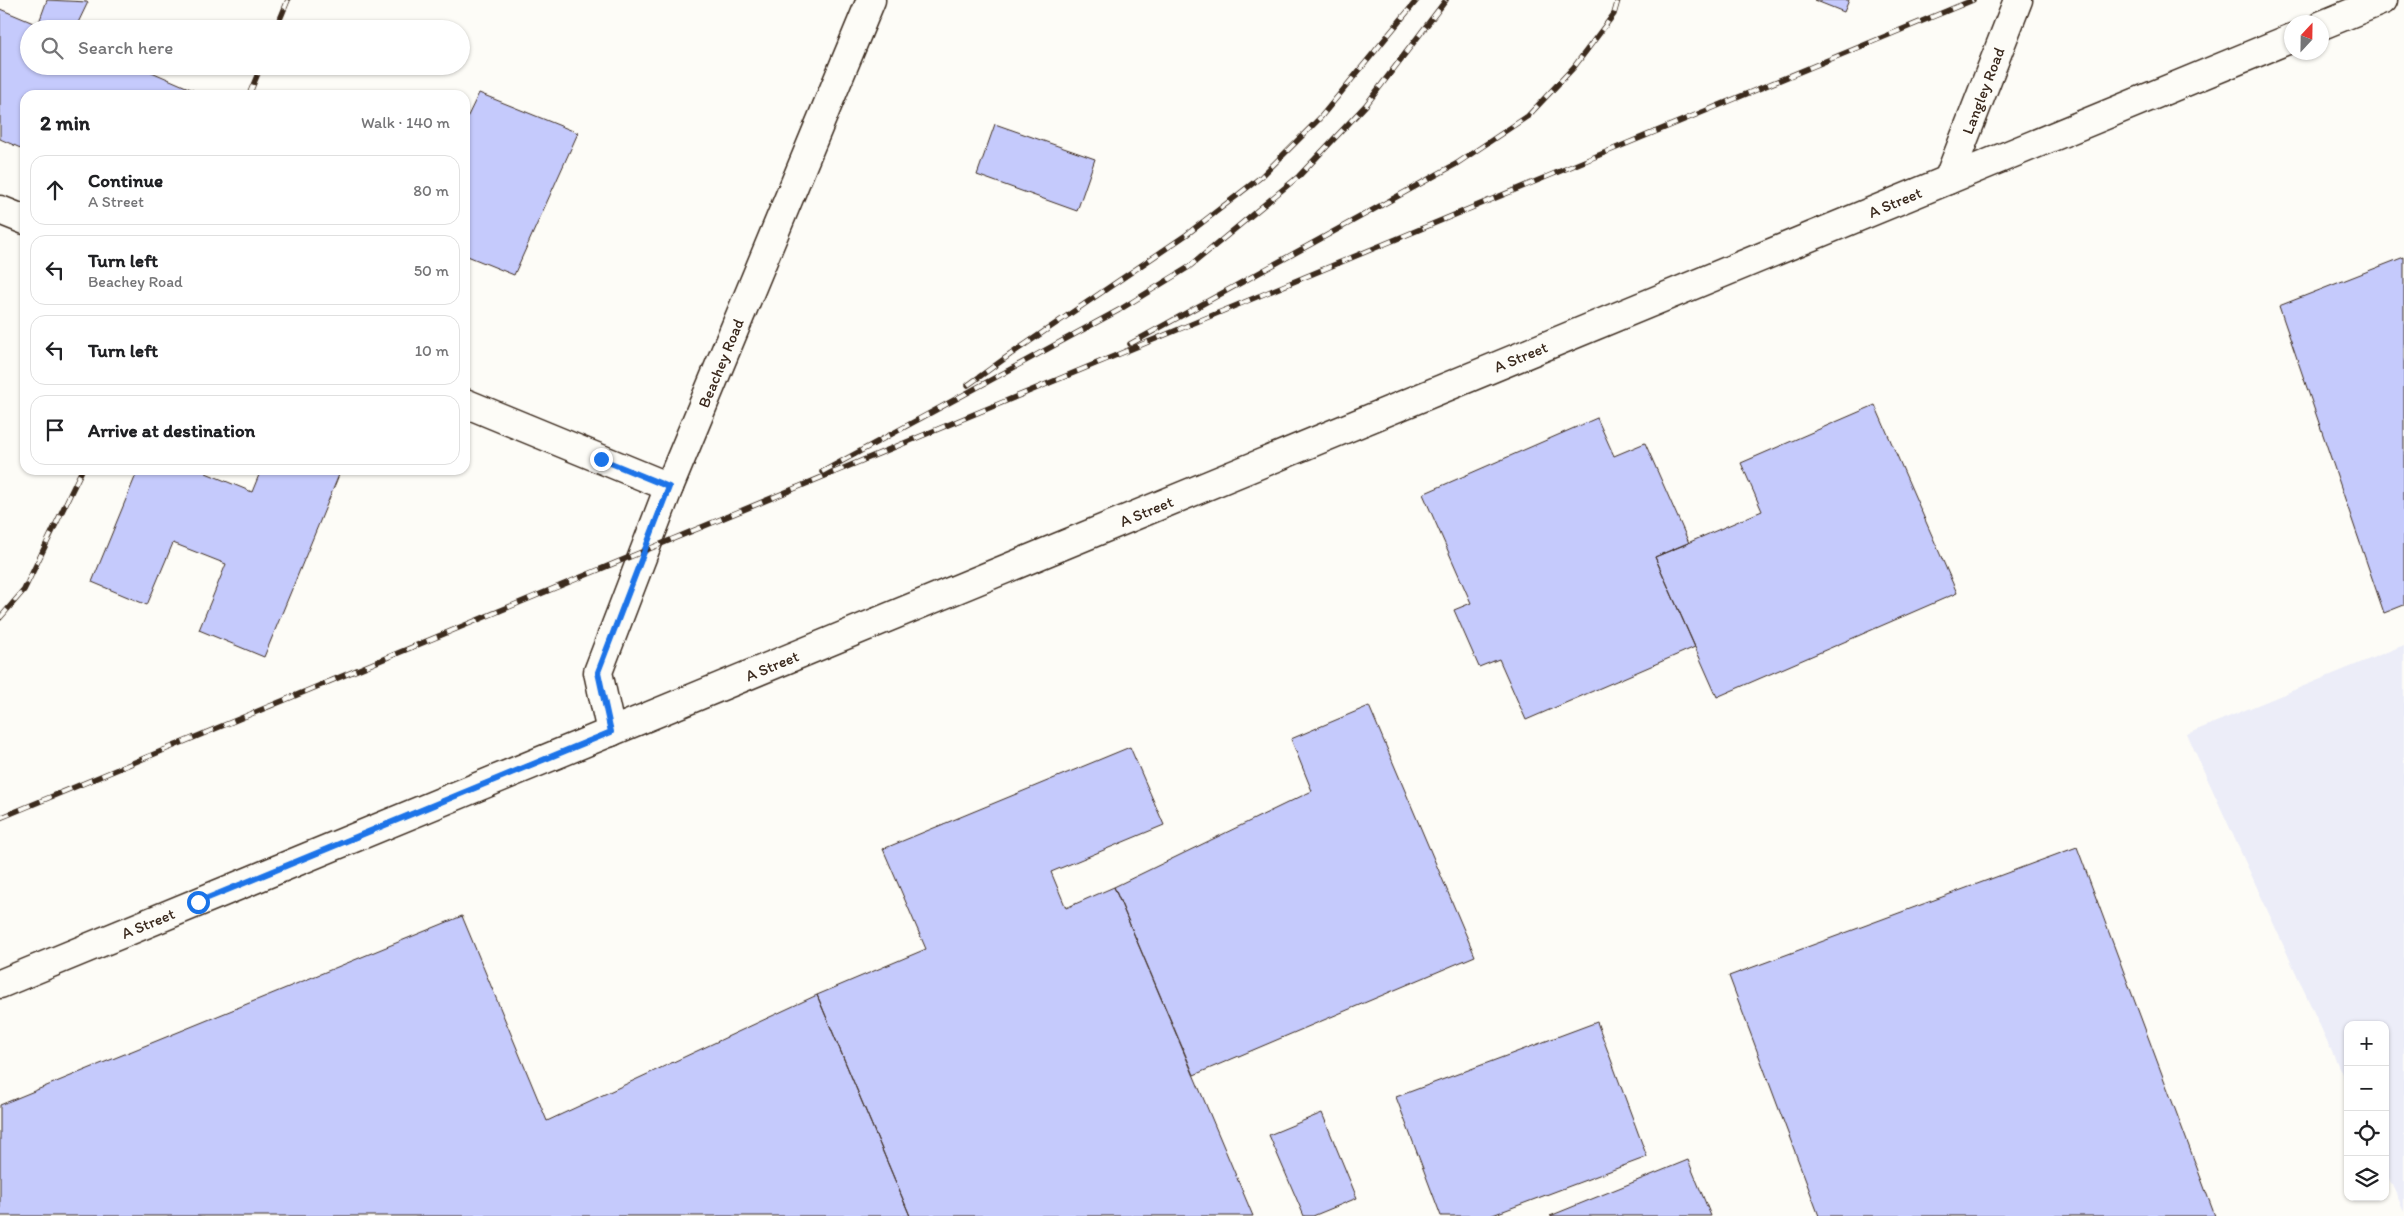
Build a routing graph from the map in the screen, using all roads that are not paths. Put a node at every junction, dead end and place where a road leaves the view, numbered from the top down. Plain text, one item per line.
1 (871, 0) edge
2 (2018, 0) edge
3 (2382, 0) edge
4 (2329, 22) edge
5 (2284, 41) edge
6 (1948, 180) junction
7 (0, 210) edge
8 (20, 218) edge
9 (470, 405) edge
10 (669, 487) junction
11 (611, 732) junction
12 (0, 984) edge

1 - 10 street, Beachey Road
2 - 6 street, Langley Road
3 - 4 street
5 - 6 street, A Street
6 - 11 street, A Street
7 - 8 street
9 - 10 street
10 - 11 street, Beachey Road
11 - 12 street, A Street

